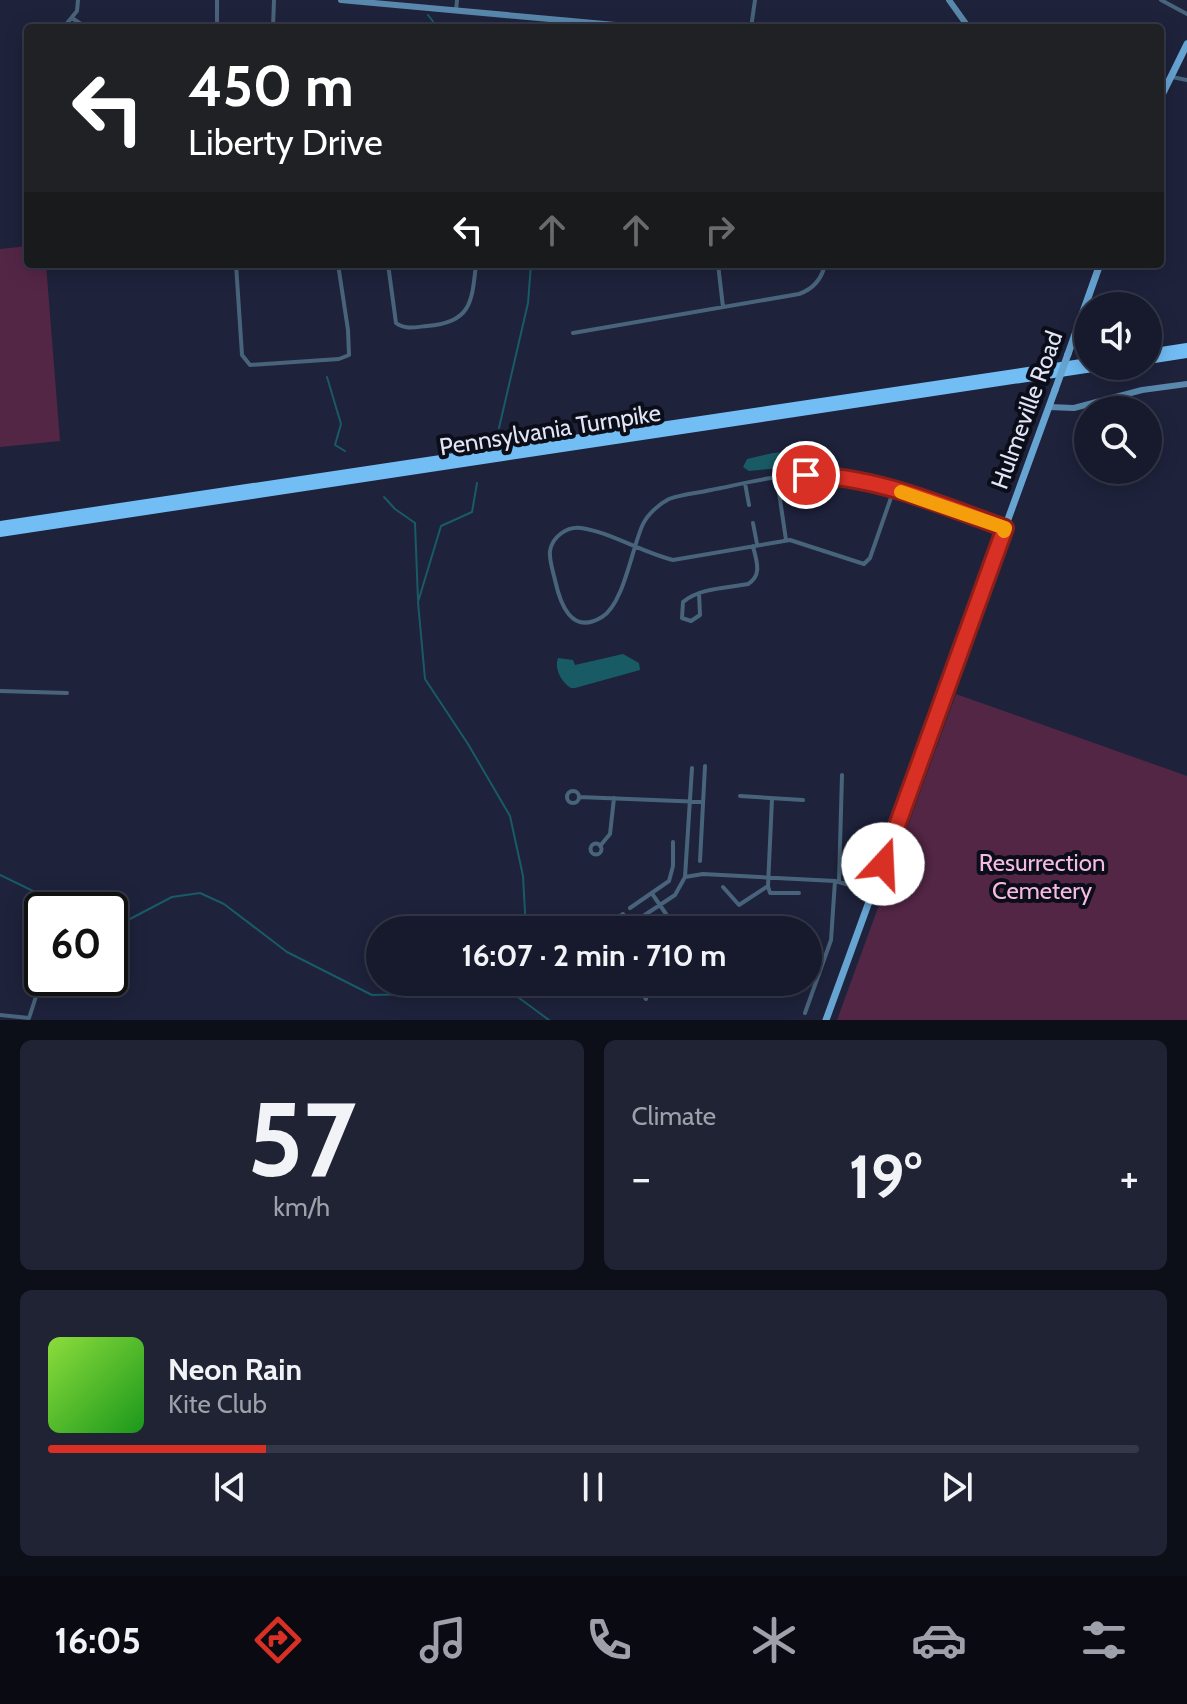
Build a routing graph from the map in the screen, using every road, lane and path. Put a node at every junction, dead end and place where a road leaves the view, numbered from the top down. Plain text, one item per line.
1 (78, 0) edge
2 (217, 0) edge
3 (274, 0) edge
4 (341, 0) edge
5 (457, 0) edge
6 (755, 0) edge
7 (949, 0) edge
8 (1161, 0) edge
9 (456, 11) junction
10 (1187, 14) edge
11 (72, 18) junction
12 (67, 24) edge
13 (81, 24) edge
14 (217, 24) edge
15 (273, 24) edge
16 (604, 24) edge
17 (752, 24) edge
18 (966, 24) edge
19 (1187, 44) edge
20 (1169, 77) junction
21 (1187, 80) edge
22 (1164, 89) edge
23 (236, 268) edge
24 (339, 268) edge
25 (389, 268) edge
26 (475, 268) edge
27 (718, 268) edge
28 (823, 268) edge
29 (1099, 268) edge
30 (723, 307) junction
31 (573, 333) dead end
32 (1187, 347) edge
33 (1162, 351) edge
34 (1187, 354) edge
35 (1162, 358) edge
36 (1074, 364) edge
37 (1074, 371) edge
38 (1187, 384) edge
39 (1049, 407) junction
40 (777, 478) junction
41 (745, 483) junction
42 (894, 489) junction
43 (749, 505) dead end
44 (753, 523) dead end
45 (0, 525) edge
46 (1005, 528) junction
47 (0, 533) edge
48 (786, 540) junction
49 (755, 545) junction
50 (635, 547) junction
51 (699, 593) junction
52 (0, 691) edge
53 (67, 693) dead end
54 (705, 766) dead end
55 (692, 768) dead end
56 (842, 775) dead end
57 (740, 796) dead end
58 (579, 797) dead end
59 (614, 798) junction
60 (772, 799) junction
61 (803, 800) dead end
62 (690, 802) junction
63 (703, 802) junction
64 (673, 842) dead end
65 (600, 846) dead end
66 (700, 861) dead end
67 (685, 877) junction
68 (768, 877) junction
69 (837, 881) junction
70 (768, 886) junction
71 (723, 887) dead end
72 (873, 892) junction
73 (799, 893) dead end
74 (653, 895) junction
75 (660, 905) junction
76 (630, 908) dead end
77 (623, 914) dead end
78 (620, 916) edge
79 (643, 916) edge
80 (667, 916) edge
81 (36, 996) edge
82 (644, 996) edge
83 (646, 999) dead end
84 (805, 1013) dead end
85 (0, 1015) edge
86 (29, 1018) edge
87 (826, 1020) edge

1 - 11 street
2 - 14 street
3 - 15 street
4 - 9 main road
5 - 9 street
6 - 17 street
7 - 18 main road
8 - 10 street
9 - 16 main road
11 - 12 street
11 - 13 street
19 - 20 main road
20 - 21 street
20 - 22 main road
23 - 24 street
25 - 26 street
27 - 30 street
28 - 30 street
29 - 39 main road, Hulmeville Road, bridge
30 - 31 street
32 - 33 highway
34 - 35 highway
36 - 45 highway, Pennsylvania Turnpike
37 - 47 highway, Pennsylvania Turnpike
38 - 39 main road
39 - 46 main road, Hulmeville Road
40 - 41 street
40 - 42 street
40 - 48 street
41 - 43 street
41 - 50 street
42 - 46 street
42 - 48 street
44 - 49 street
46 - 72 main road, Hulmeville Road
48 - 49 street
49 - 50 street
49 - 51 street
50 - 50 street
51 - 51 street
52 - 53 street
54 - 63 street
55 - 62 street
56 - 69 street
57 - 60 street
58 - 59 street
59 - 62 street
59 - 65 street
60 - 61 street
60 - 68 street
62 - 63 street
62 - 67 street
63 - 66 street
64 - 74 street
67 - 68 street
67 - 75 street
68 - 69 street
68 - 70 street
69 - 72 street
69 - 84 street
70 - 71 street
70 - 73 street
72 - 87 main road, Hulmeville Road
74 - 75 street
74 - 76 street
75 - 79 street
75 - 80 street
77 - 78 street
81 - 86 street
82 - 83 street
85 - 86 street

